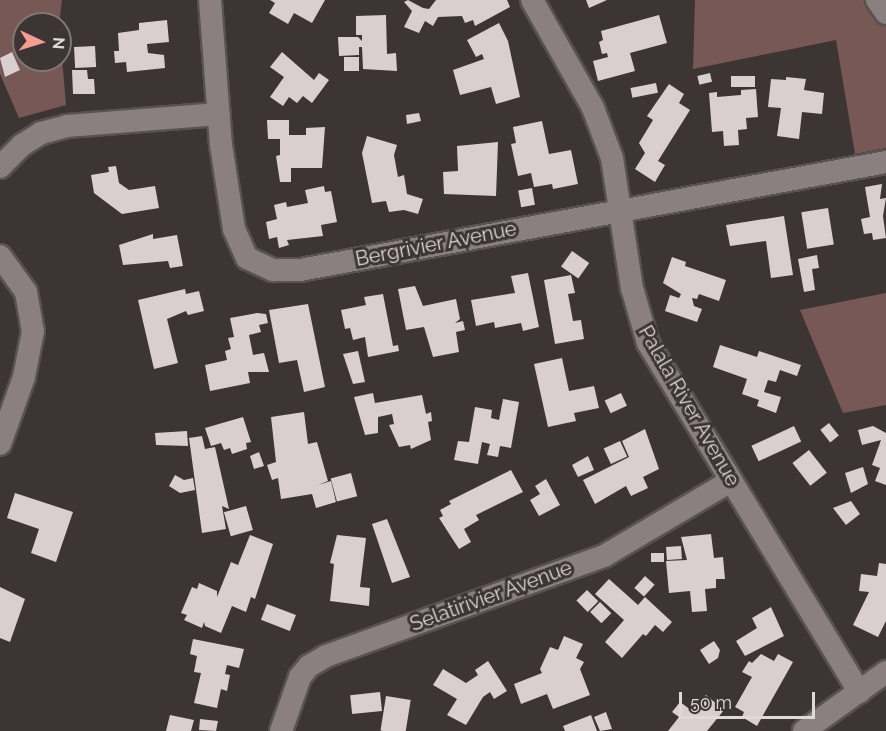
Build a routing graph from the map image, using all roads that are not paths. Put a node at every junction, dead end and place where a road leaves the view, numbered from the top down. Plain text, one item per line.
1 (210, 0) edge
2 (532, 0) edge
3 (877, 0) edge
4 (886, 13) edge
5 (219, 114) junction
6 (886, 162) edge
7 (0, 167) edge
8 (618, 210) junction
9 (0, 256) edge
10 (0, 444) edge
11 (731, 481) junction
12 (886, 672) edge
13 (859, 692) junction
14 (281, 731) edge
15 (804, 731) edge

1 - 5 street, Bergrivier Avenue
2 - 8 street, Palala River Avenue
3 - 4 street
5 - 7 street
5 - 8 street, Bergrivier Avenue
6 - 8 street, Bergrivier Avenue
8 - 11 street, Palala River Avenue
9 - 10 street
11 - 13 street, Palala River Avenue
11 - 14 street, Selatirivier Avenue
12 - 13 street
13 - 15 street

